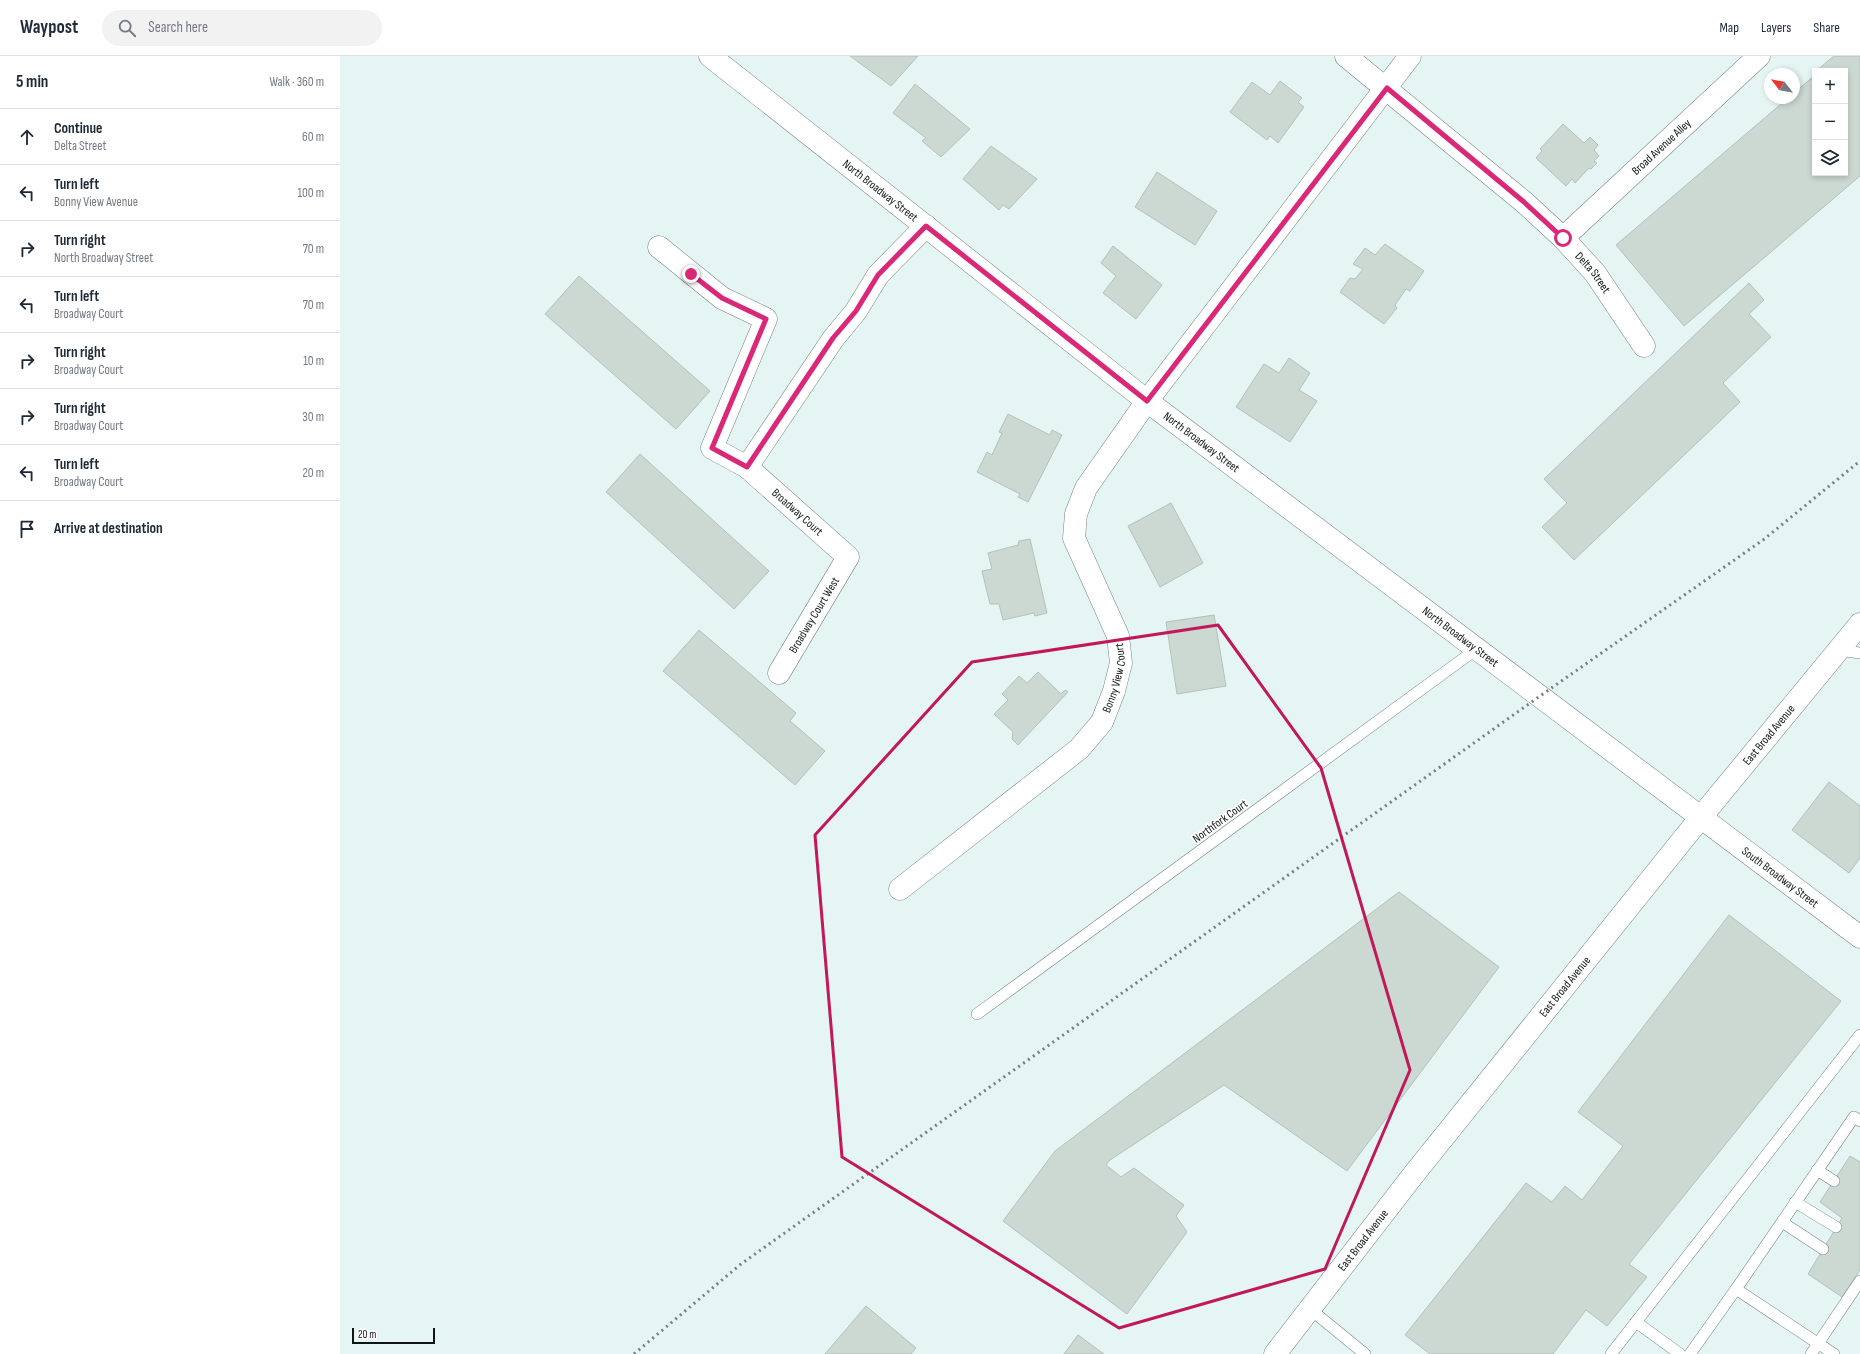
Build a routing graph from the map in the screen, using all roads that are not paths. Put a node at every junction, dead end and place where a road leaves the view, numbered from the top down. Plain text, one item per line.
1 (710, 56) edge
2 (1346, 56) edge
3 (1410, 56) edge
4 (1759, 56) edge
5 (1387, 88) junction
6 (926, 226) junction
7 (1563, 238) junction
8 (659, 247) dead end
9 (1644, 346) dead end
10 (1147, 401) junction
11 (747, 467) junction
12 (848, 557) joint
13 (1860, 624) edge
14 (1478, 648) junction
15 (1838, 650) junction
16 (1860, 653) edge
17 (779, 673) dead end
18 (1701, 817) junction
19 (900, 889) dead end
20 (1860, 938) edge
21 (977, 1014) dead end
22 (1858, 1042) edge
23 (1860, 1121) edge
24 (1817, 1170) junction
25 (1834, 1181) dead end
26 (1795, 1202) junction
27 (1782, 1222) junction
28 (1836, 1227) dead end
29 (1823, 1249) dead end
30 (1860, 1275) edge
31 (1736, 1288) junction
32 (1310, 1309) junction
33 (1636, 1322) junction
34 (1819, 1344) junction
35 (1275, 1354) edge
36 (1365, 1354) edge
37 (1611, 1354) edge
38 (1680, 1354) edge
39 (1690, 1354) edge
40 (1811, 1354) edge
41 (1834, 1354) edge

1 - 6 street, North Broadway Street
2 - 5 street, Delta Street
3 - 5 street, Bonny View Court
4 - 7 street, Broad Avenue Alley
5 - 7 street, Delta Street
5 - 10 street, Bonny View Court
6 - 10 street, North Broadway Street
6 - 11 street
7 - 9 street, Delta Street
8 - 11 street, Broadway Court
10 - 14 street, North Broadway Street
10 - 19 street, Bonny View Court
11 - 12 street, Broadway Court
12 - 17 street, Broadway Court West
13 - 15 street, East Broad Avenue
14 - 18 street, North Broadway Street
14 - 21 lane, Northfork Court
15 - 16 lane
15 - 18 street, East Broad Avenue
18 - 20 street, South Broadway Street
18 - 32 street, East Broad Avenue
22 - 33 lane
23 - 24 lane
24 - 25 lane
24 - 26 lane
26 - 27 lane
26 - 28 lane
27 - 29 lane
27 - 31 lane
30 - 34 lane
31 - 34 lane
31 - 39 lane
32 - 35 street, East Broad Avenue
32 - 36 lane
33 - 37 lane
33 - 38 lane
34 - 40 lane
34 - 41 lane

